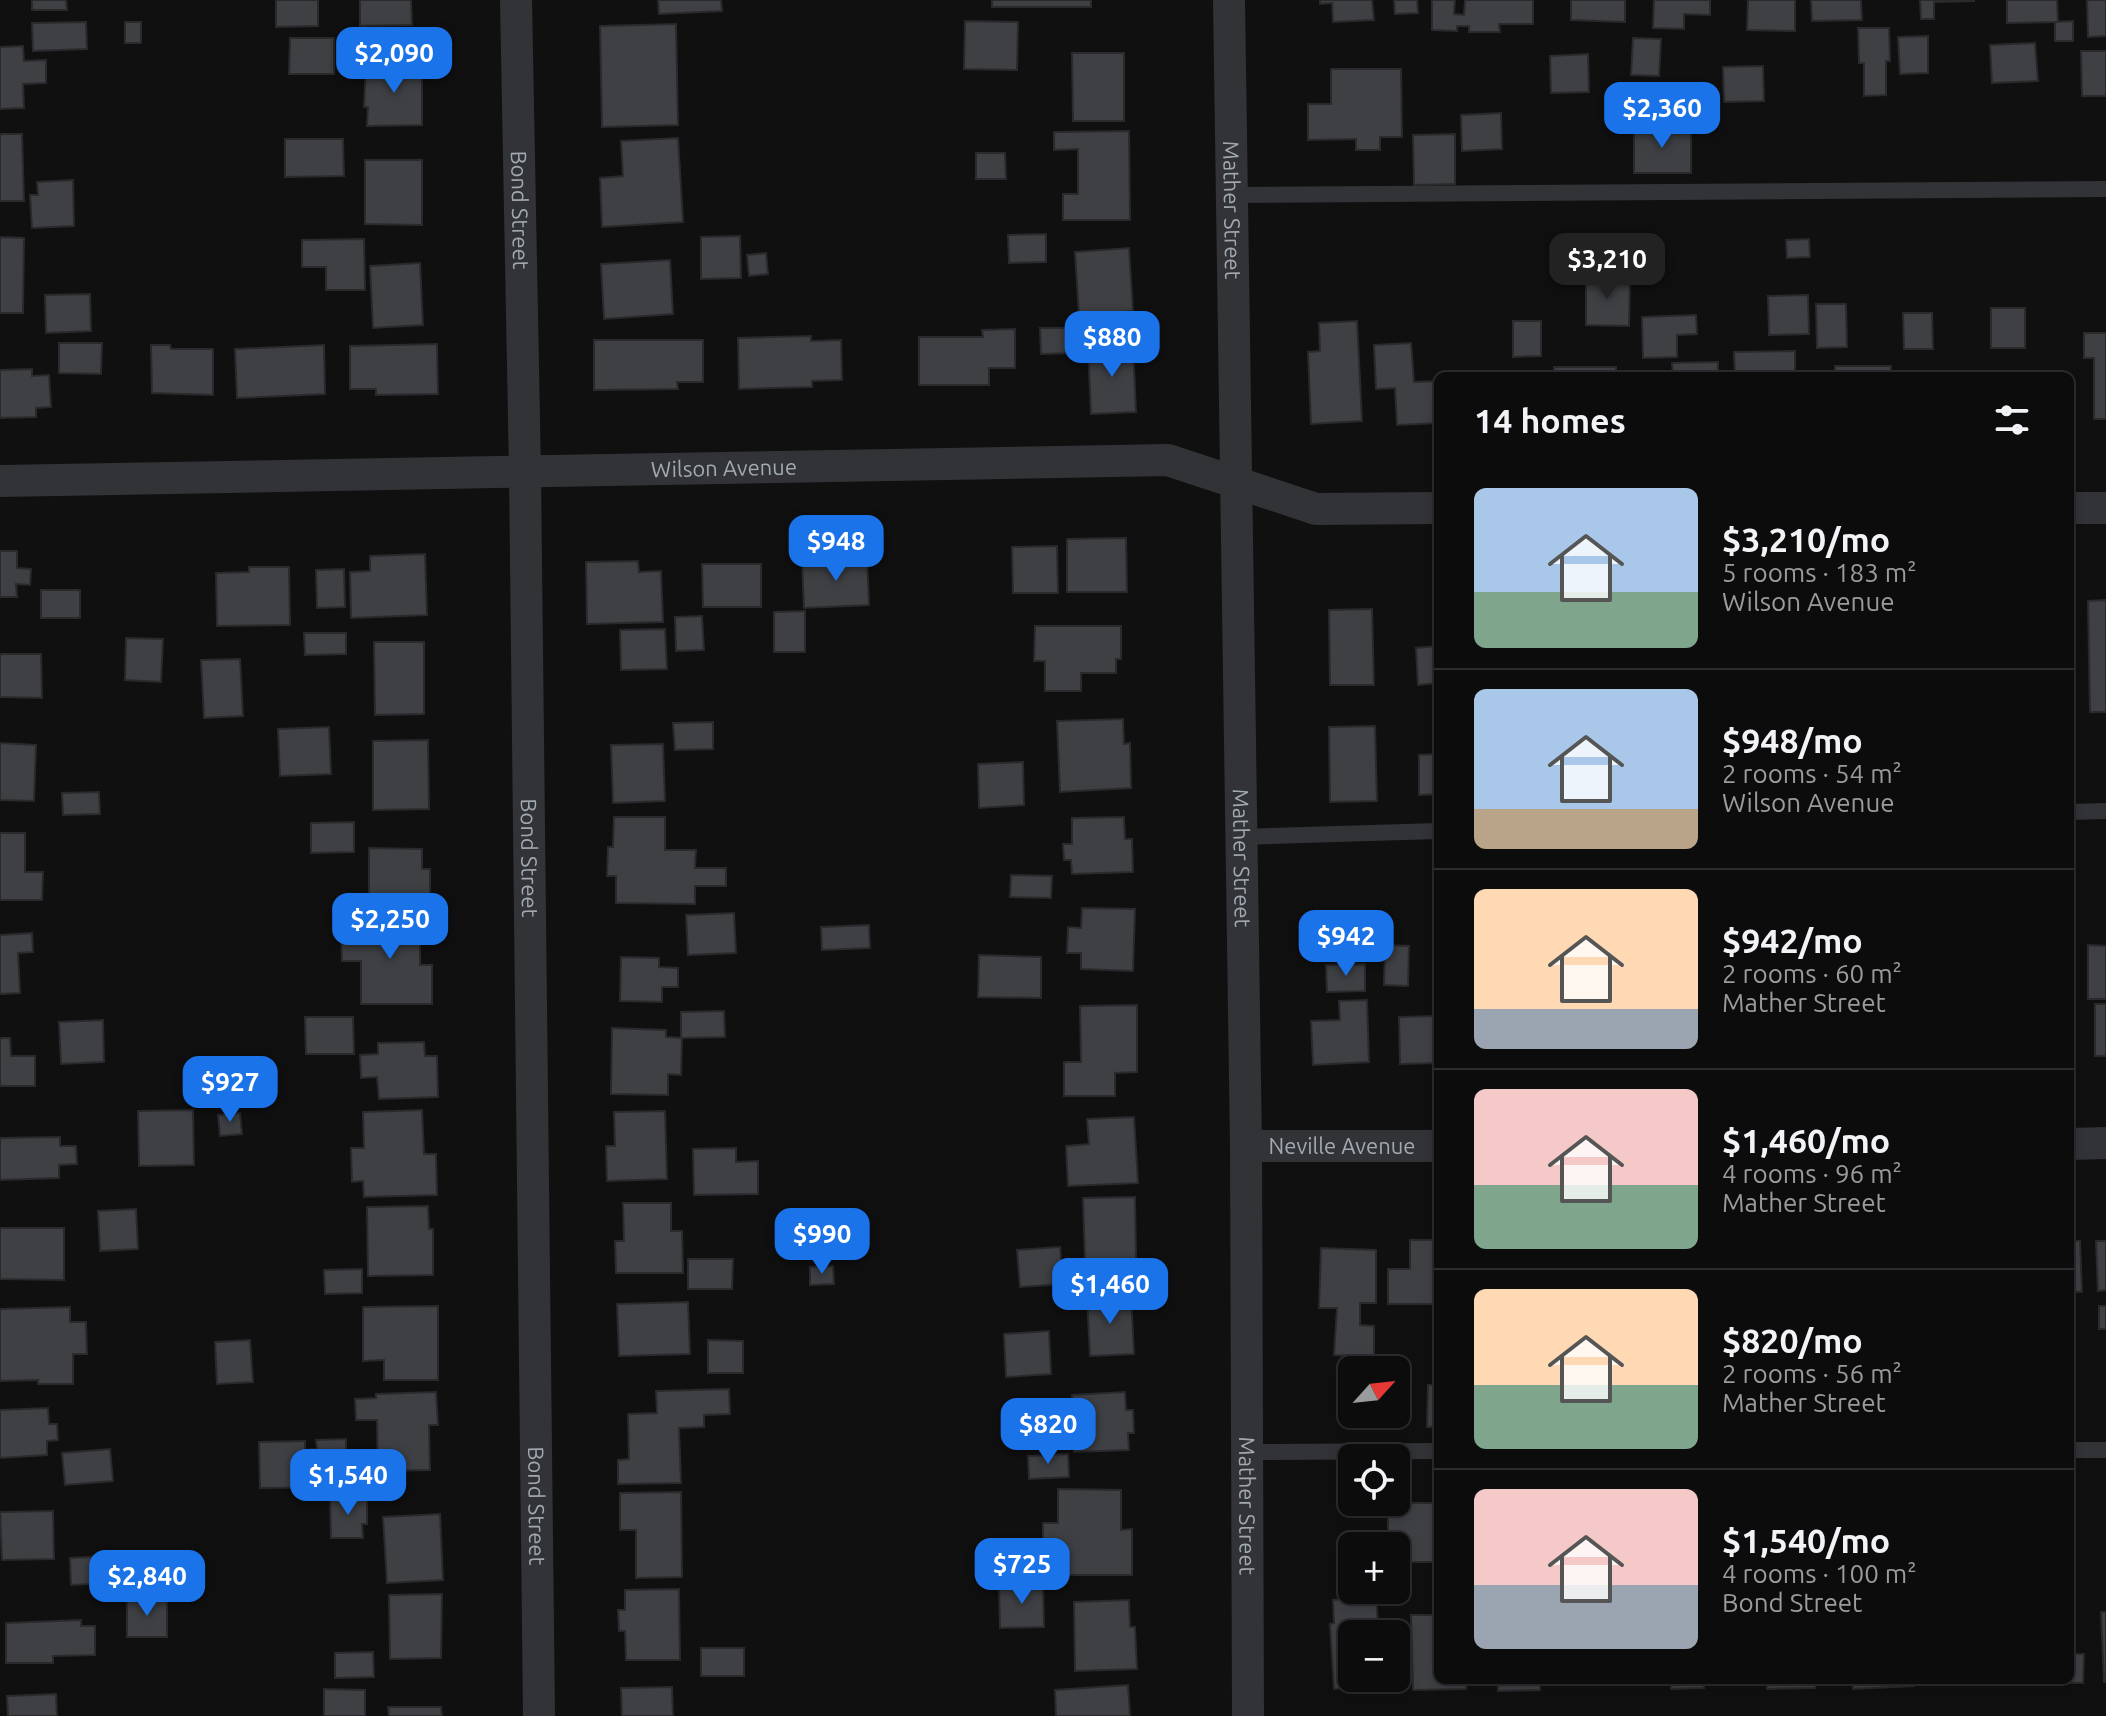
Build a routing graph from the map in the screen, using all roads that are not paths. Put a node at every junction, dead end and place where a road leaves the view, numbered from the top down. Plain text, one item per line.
1 (516, 0) edge
2 (1229, 0) edge
3 (2106, 189) edge
4 (1232, 195) junction
5 (525, 472) junction
6 (0, 481) edge
7 (1236, 484) junction
8 (1434, 508) edge
9 (2074, 508) edge
10 (2106, 508) edge
11 (2106, 811) edge
12 (2074, 812) edge
13 (1434, 831) edge
14 (1241, 837) junction
15 (2106, 1143) edge
16 (2074, 1144) edge
17 (1246, 1146) junction
18 (1434, 1146) edge
19 (2074, 1450) edge
20 (2106, 1450) edge
21 (1434, 1451) edge
22 (1249, 1452) junction
23 (539, 1716) edge
24 (1248, 1716) edge

1 - 5 street, Bond Street
2 - 4 street, Mather Street
3 - 4 lane
4 - 7 street, Mather Street
5 - 6 street, Wilson Avenue
5 - 7 street, Wilson Avenue
5 - 23 street, Bond Street
7 - 8 street, Wilson Avenue
7 - 14 street, Mather Street
9 - 10 street
11 - 12 lane
13 - 14 lane
14 - 17 street, Mather Street
15 - 16 street
17 - 18 street, Neville Avenue
17 - 22 street, Mather Street
19 - 20 lane
21 - 22 lane
22 - 24 street, Mather Street

